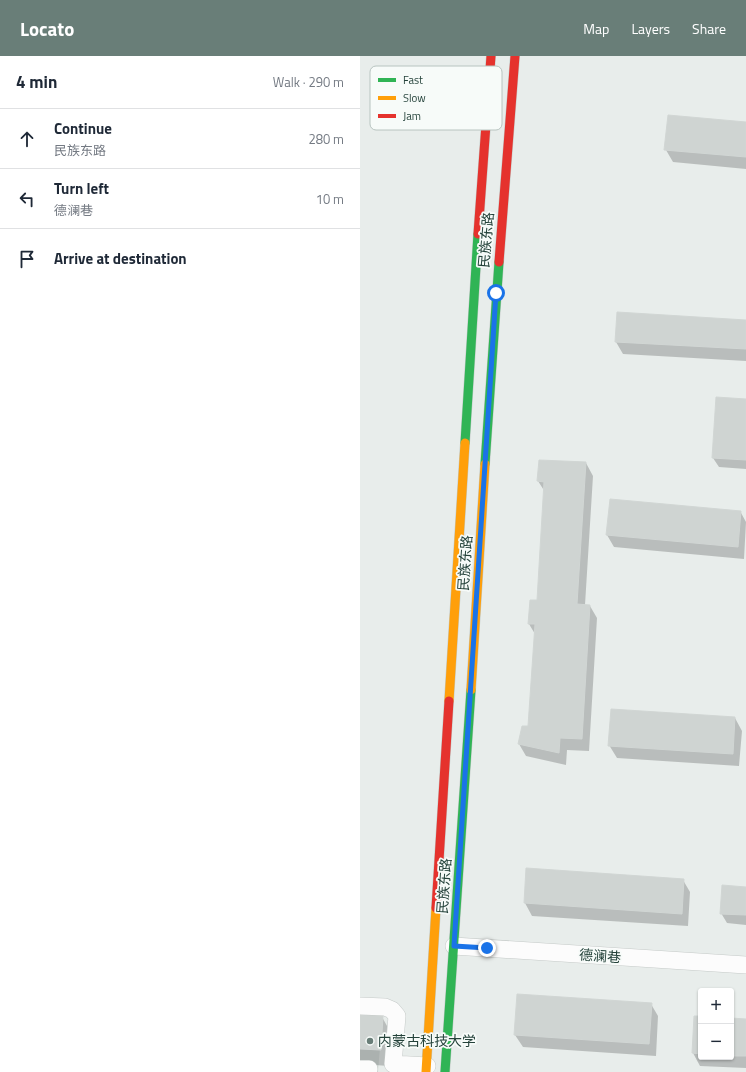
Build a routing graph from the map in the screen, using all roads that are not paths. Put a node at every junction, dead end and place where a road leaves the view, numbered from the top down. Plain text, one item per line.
1 (491, 56) edge
2 (515, 56) edge
3 (490, 66) edge
4 (486, 130) edge
5 (454, 946) junction
6 (746, 965) edge
7 (360, 1006) edge
8 (426, 1069) edge
9 (445, 1072) edge

1 - 3 main road, 民族东路
2 - 5 main road, 民族东路
4 - 8 main road, 民族东路
5 - 6 street, 德澜巷
5 - 9 main road, 民族东路
7 - 8 street

